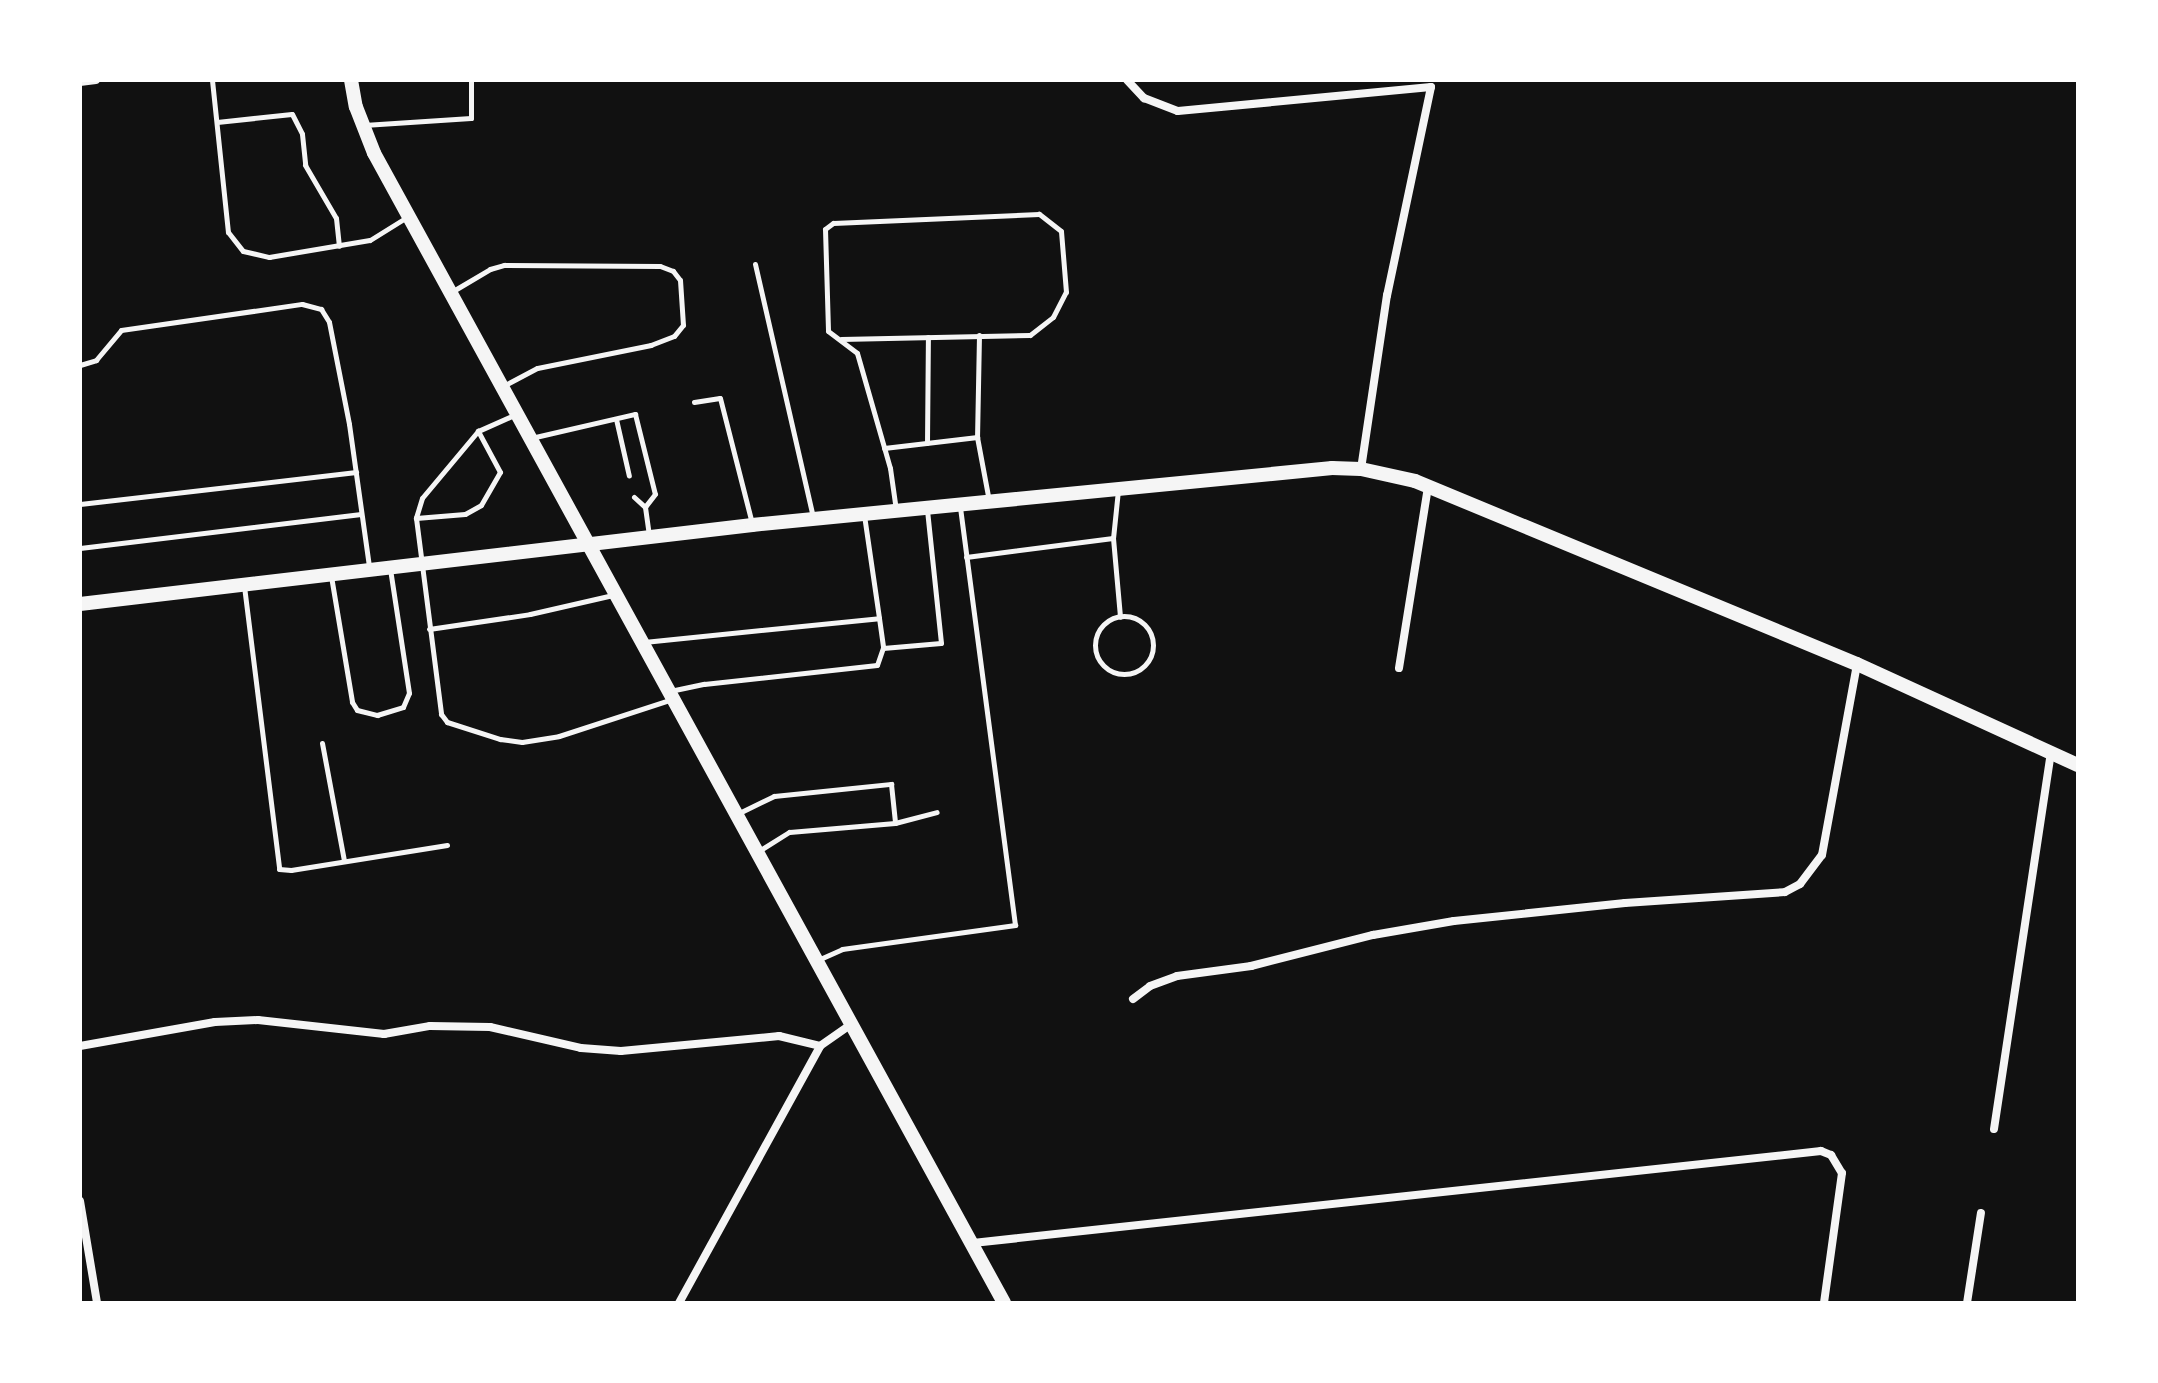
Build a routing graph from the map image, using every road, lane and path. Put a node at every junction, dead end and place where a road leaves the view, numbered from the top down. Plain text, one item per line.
1 (96, 80) edge
2 (212, 80) edge
3 (351, 80) edge
4 (471, 80) edge
5 (1127, 80) edge
6 (80, 82) edge
7 (217, 122) junction
8 (363, 125) junction
9 (409, 215) junction
10 (339, 246) junction
11 (755, 264) dead end
12 (451, 292) junction
13 (979, 335) junction
14 (928, 337) junction
15 (841, 339) junction
16 (80, 365) edge
17 (502, 387) junction
18 (694, 402) dead end
19 (516, 414) junction
20 (616, 419) junction
21 (478, 431) junction
22 (977, 437) junction
23 (530, 438) junction
24 (927, 443) junction
25 (884, 448) junction
26 (1361, 469) junction
27 (356, 472) junction
28 (629, 476) dead end
29 (1428, 486) junction
30 (1118, 489) junction
31 (634, 497) dead end
32 (989, 502) junction
33 (80, 504) edge
34 (960, 505) junction
35 (645, 507) junction
36 (927, 508) junction
37 (896, 511) junction
38 (361, 514) junction
39 (864, 514) junction
40 (416, 518) junction
41 (813, 519) junction
42 (752, 525) junction
43 (650, 538) junction
44 (1113, 538) junction
45 (588, 547) junction
46 (80, 548) edge
47 (966, 557) junction
48 (423, 566) junction
49 (390, 569) junction
50 (369, 571) junction
51 (331, 575) junction
52 (244, 585) junction
53 (614, 595) junction
54 (80, 604) edge
55 (1120, 617) junction
56 (879, 618) junction
57 (429, 629) junction
58 (640, 643) junction
59 (883, 648) junction
60 (1857, 664) junction
61 (1399, 668) dead end
62 (671, 695) junction
63 (322, 743) dead end
64 (2051, 753) junction
65 (2078, 765) edge
66 (937, 812) dead end
67 (738, 813) junction
68 (895, 823) junction
69 (447, 845) dead end
70 (759, 851) junction
71 (344, 861) junction
72 (817, 960) junction
73 (1133, 999) dead end
74 (851, 1024) junction
75 (80, 1046) edge
76 (820, 1046) junction
77 (1994, 1129) dead end
78 (80, 1201) edge
79 (1981, 1213) dead end
80 (973, 1243) junction
81 (97, 1303) edge
82 (679, 1303) edge
83 (1004, 1303) edge
84 (1824, 1303) edge
85 (1967, 1303) edge

1 - 6 street
2 - 7 lane
3 - 8 street
4 - 8 lane
5 - 26 street
7 - 10 lane
7 - 10 lane
8 - 9 street
9 - 10 lane
9 - 12 street
11 - 41 lane
12 - 17 street
12 - 17 lane
13 - 14 lane
13 - 15 lane
13 - 22 lane
14 - 15 lane
14 - 24 lane
15 - 25 lane
16 - 27 lane
17 - 19 street
18 - 42 lane
19 - 21 lane
19 - 23 street
20 - 23 lane
20 - 28 lane
20 - 35 lane
21 - 40 lane
21 - 40 lane
22 - 24 lane
22 - 32 lane
23 - 45 street
24 - 25 lane
25 - 37 lane
26 - 29 street
26 - 30 street
27 - 33 lane
27 - 38 lane
29 - 60 street
29 - 61 street
30 - 32 street
30 - 44 lane
31 - 35 lane
32 - 34 street
34 - 36 street
34 - 47 lane
35 - 43 lane
36 - 37 street
36 - 59 lane
37 - 39 street
38 - 46 lane
38 - 50 lane
39 - 41 street
39 - 56 lane
40 - 48 lane
41 - 42 street
42 - 43 street
43 - 45 street
44 - 47 lane
44 - 55 lane
45 - 48 street
45 - 53 street
47 - 72 lane
48 - 49 street
48 - 57 lane
49 - 50 street
49 - 51 lane
50 - 51 street
51 - 52 street
52 - 54 street
52 - 71 lane
53 - 57 lane
53 - 58 street
55 - 55 lane
56 - 58 lane
56 - 59 lane
57 - 62 lane
58 - 62 street
59 - 62 lane
60 - 64 street
60 - 73 street
62 - 67 street
63 - 71 lane
64 - 65 street
64 - 77 street
66 - 68 lane
67 - 68 lane
67 - 70 street
68 - 70 lane
69 - 71 lane
70 - 72 street
72 - 74 street
74 - 76 street
74 - 80 street
75 - 76 street
76 - 82 street
78 - 81 street
79 - 85 street
80 - 83 street
80 - 84 street

